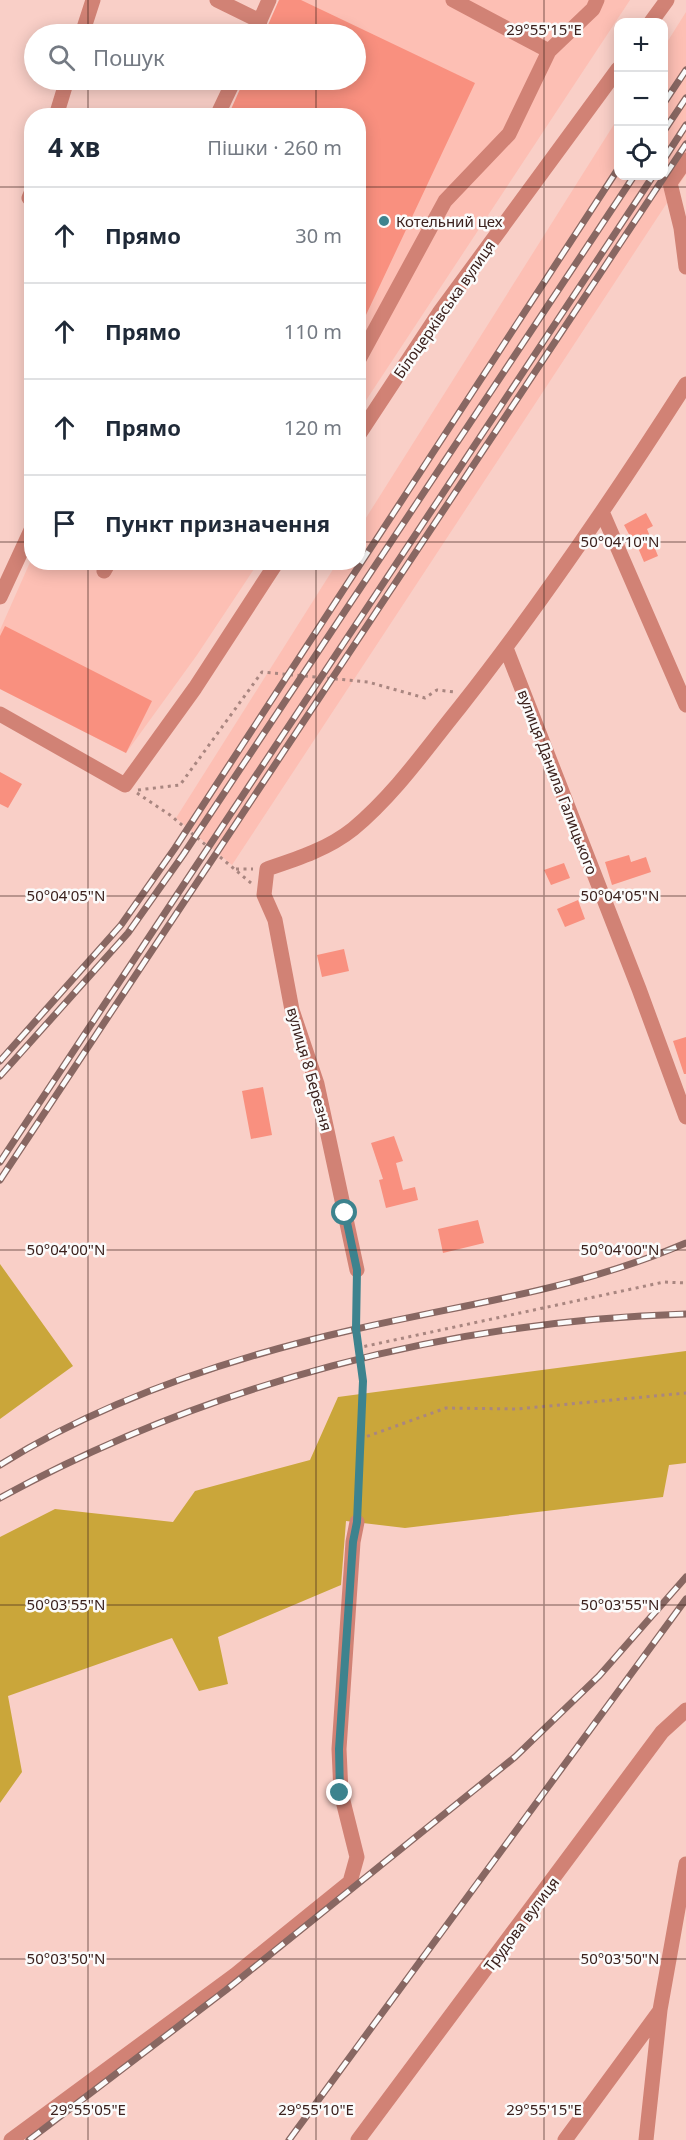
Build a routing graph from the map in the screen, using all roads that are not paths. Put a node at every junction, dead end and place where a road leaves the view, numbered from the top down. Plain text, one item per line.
1 (93, 0) edge
2 (217, 0) edge
3 (269, 0) edge
4 (453, 0) edge
5 (597, 0) edge
6 (667, 0) edge
7 (654, 18) edge
8 (85, 24) edge
9 (251, 24) edge
10 (259, 24) edge
11 (549, 51) junction
12 (616, 72) edge
13 (64, 90) edge
14 (229, 90) edge
15 (58, 108) edge
16 (221, 108) edge
17 (686, 160) edge
18 (686, 267) edge
19 (366, 346) edge
20 (686, 384) edge
21 (366, 424) edge
22 (603, 514) junction
23 (24, 545) edge
24 (272, 570) edge
25 (0, 597) edge
26 (506, 648) junction
27 (686, 705) edge
28 (0, 714) edge
29 (686, 1117) edge
30 (357, 1270) road end
31 (357, 1522) road end
32 (686, 1710) edge
33 (686, 1864) edge
34 (660, 2010) junction
35 (11, 2140) edge
36 (358, 2140) edge
37 (565, 2140) edge
38 (645, 2140) edge

1 - 8 street
2 - 9 street
3 - 10 street
4 - 11 street
5 - 11 street
6 - 7 street
11 - 19 street
12 - 21 street, Білоцерківська вулиця
13 - 15 street
14 - 16 street
17 - 18 street
20 - 22 street
22 - 26 street
22 - 27 street
23 - 25 street
24 - 28 street
26 - 29 street, вулиця Данила Галицького
26 - 30 street, вулиця 8 Березня
31 - 35 street
32 - 36 street, Трудова вулиця
33 - 34 street
34 - 37 street
34 - 38 street

